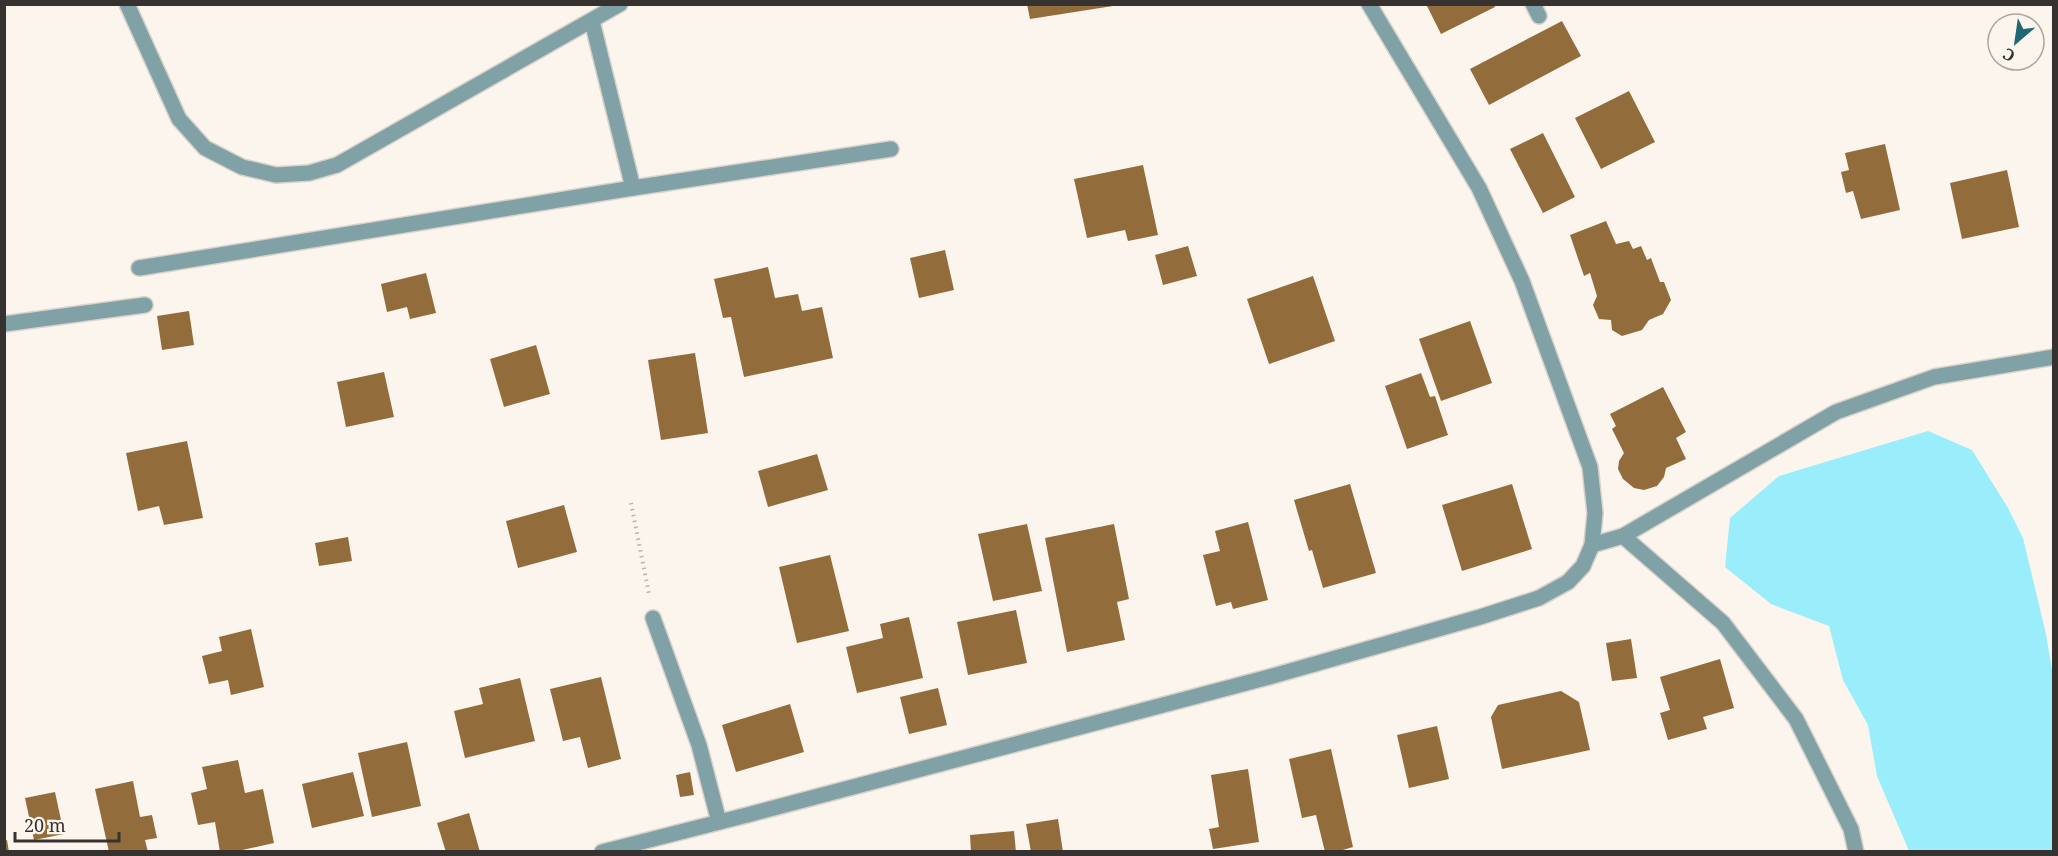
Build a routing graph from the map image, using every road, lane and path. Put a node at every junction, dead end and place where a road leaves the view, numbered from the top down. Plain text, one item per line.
1 (127, 4) edge
2 (620, 4) edge
3 (1369, 4) edge
4 (592, 21) junction
5 (891, 149) dead end
6 (633, 188) junction
7 (139, 268) dead end
8 (145, 305) dead end
9 (4, 324) edge
10 (2054, 357) edge
11 (631, 503) dead end
12 (1623, 536) junction
13 (1592, 545) junction
14 (653, 618) joint
15 (719, 822) junction
16 (602, 852) edge
17 (1856, 852) edge

1 - 4 street
2 - 4 street
3 - 13 street
4 - 6 street
5 - 6 street
6 - 7 street
8 - 9 street
10 - 12 street
11 - 14 path
12 - 13 street
12 - 17 street
13 - 15 street
14 - 15 street
15 - 16 street

